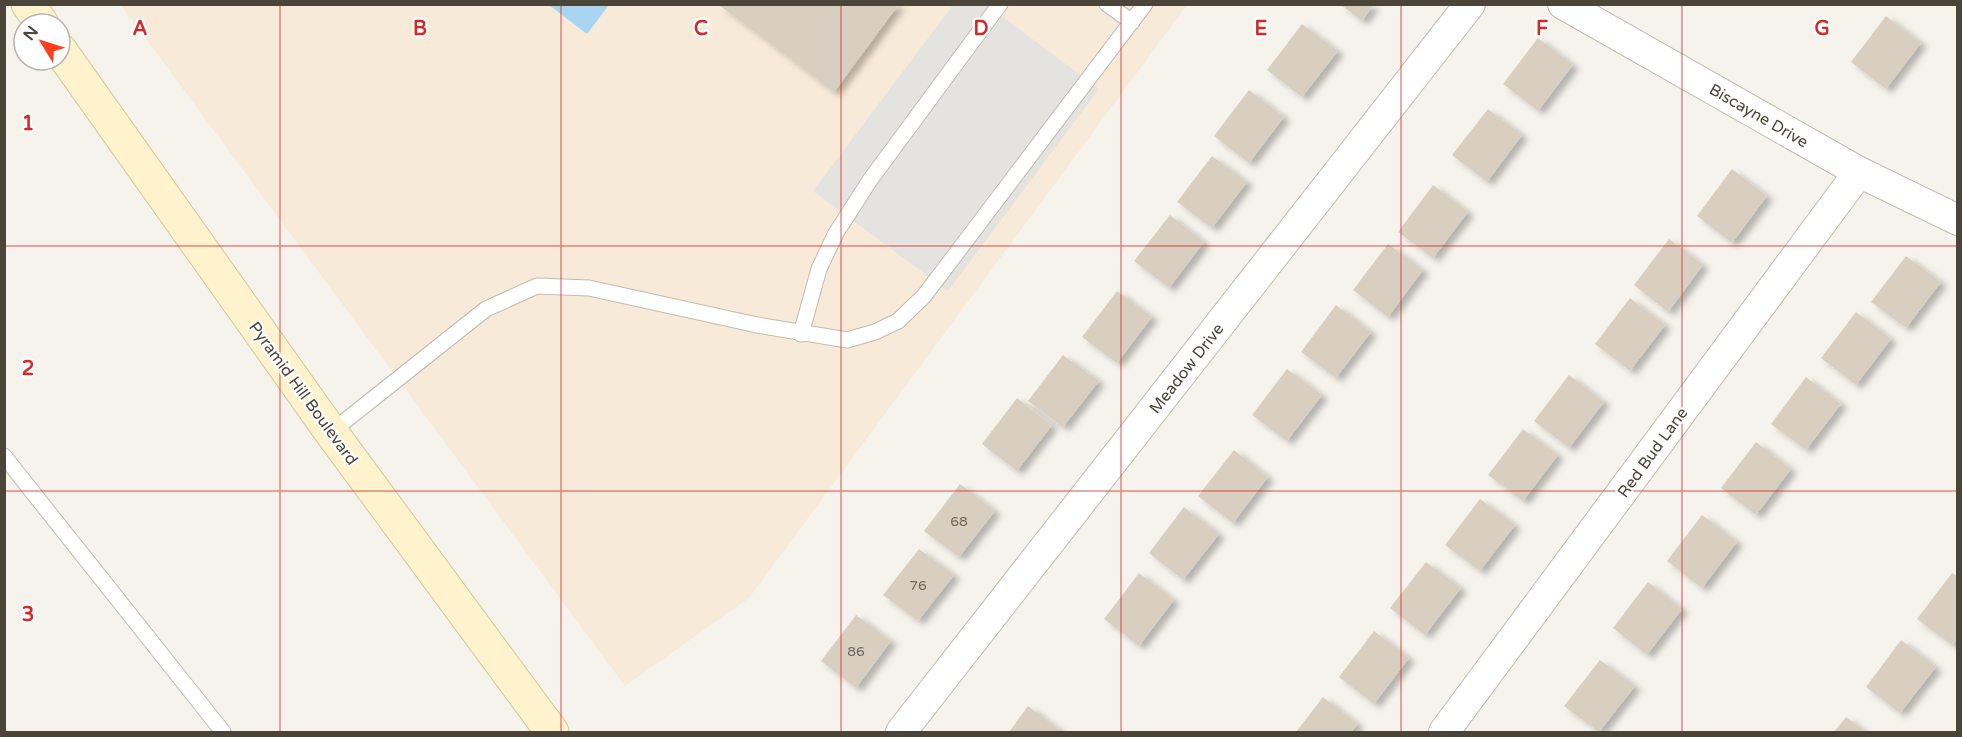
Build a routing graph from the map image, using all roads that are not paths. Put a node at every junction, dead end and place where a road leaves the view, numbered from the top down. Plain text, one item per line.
1 (1000, 4) edge
2 (1107, 4) edge
3 (1145, 4) edge
4 (1470, 4) edge
5 (1563, 4) edge
6 (1132, 22) junction
7 (72, 67) edge
8 (1859, 172) junction
9 (1958, 220) edge
10 (801, 334) junction
11 (331, 432) junction
12 (4, 456) edge
13 (223, 732) edge
14 (552, 732) edge
15 (901, 732) edge
16 (1444, 732) edge

1 - 10 lane
2 - 6 lane
3 - 6 lane
4 - 15 street, Meadow Drive
5 - 8 street, Biscayne Drive
6 - 10 lane
7 - 11 main road, Pyramid Hill Boulevard
8 - 9 street, Biscayne Drive
8 - 16 street, Red Bud Lane
10 - 11 lane
11 - 14 main road, Pyramid Hill Boulevard
12 - 13 lane

